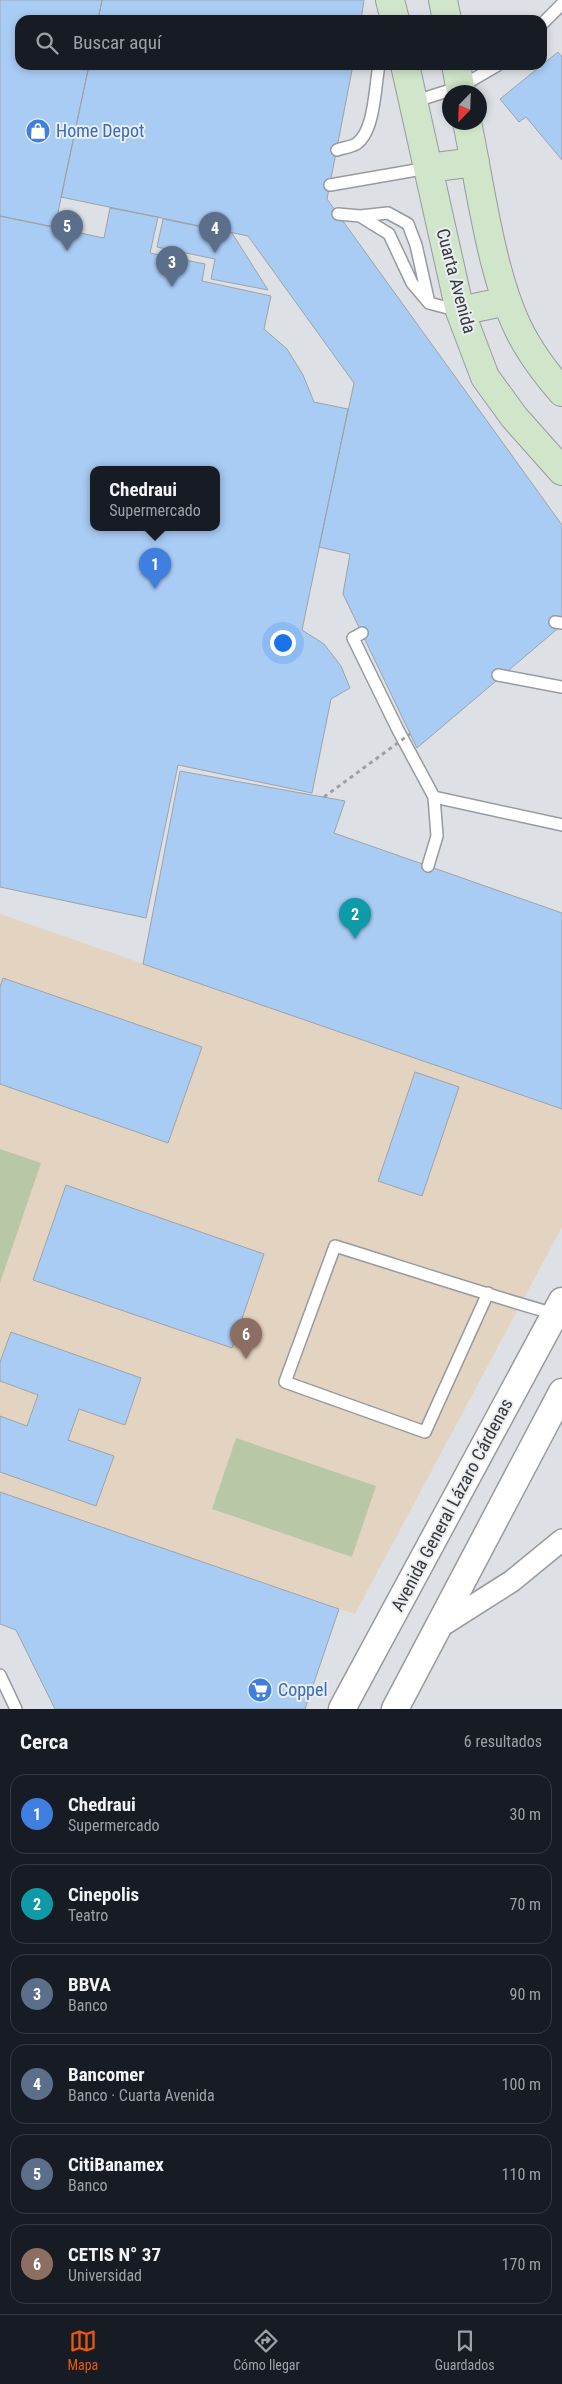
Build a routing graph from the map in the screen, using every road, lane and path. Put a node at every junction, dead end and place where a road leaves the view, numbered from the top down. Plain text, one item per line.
1 (390, 0) edge
2 (443, 0) edge
3 (562, 4) edge
4 (387, 15) edge
5 (394, 15) edge
6 (446, 15) edge
7 (547, 19) edge
8 (377, 70) edge
9 (406, 70) edge
10 (487, 70) edge
11 (459, 82) edge
12 (413, 102) junction
13 (469, 130) edge
14 (337, 150) dead end
15 (475, 162) junction
16 (428, 168) junction
17 (330, 185) dead end
18 (338, 214) dead end
19 (360, 216) junction
20 (508, 301) junction
21 (429, 303) junction
22 (460, 312) junction
23 (562, 392) edge
24 (562, 471) edge
25 (362, 633) dead end
26 (498, 675) dead end
27 (562, 687) edge
28 (410, 734) dead end
29 (324, 797) dead end
30 (434, 797) junction
31 (562, 825) edge
32 (428, 866) dead end
33 (488, 1293) junction
34 (558, 1308) edge
35 (562, 1392) edge
36 (562, 1540) edge
37 (438, 1628) junction
38 (0, 1675) edge
39 (16, 1709) edge
40 (342, 1709) edge
41 (395, 1709) edge

1 - 4 lane
1 - 5 main road
2 - 6 main road
3 - 7 lane
8 - 14 lane
9 - 12 main road, Cuarta Avenida
10 - 11 lane
11 - 12 lane
12 - 16 main road, Cuarta Avenida
13 - 15 main road
15 - 16 main road
15 - 20 main road
16 - 17 lane
16 - 22 main road, Cuarta Avenida
18 - 19 lane
19 - 21 lane
19 - 21 lane
20 - 22 main road
20 - 23 main road
21 - 22 lane
22 - 24 main road, Cuarta Avenida
25 - 30 lane
26 - 27 lane
28 - 29 path, bridge
30 - 31 lane
30 - 32 lane
33 - 33 lane
33 - 34 lane
34 - 40 street, Avenida General Lázaro Cárdenas
35 - 37 street
36 - 37 street
37 - 41 street
38 - 39 lane

